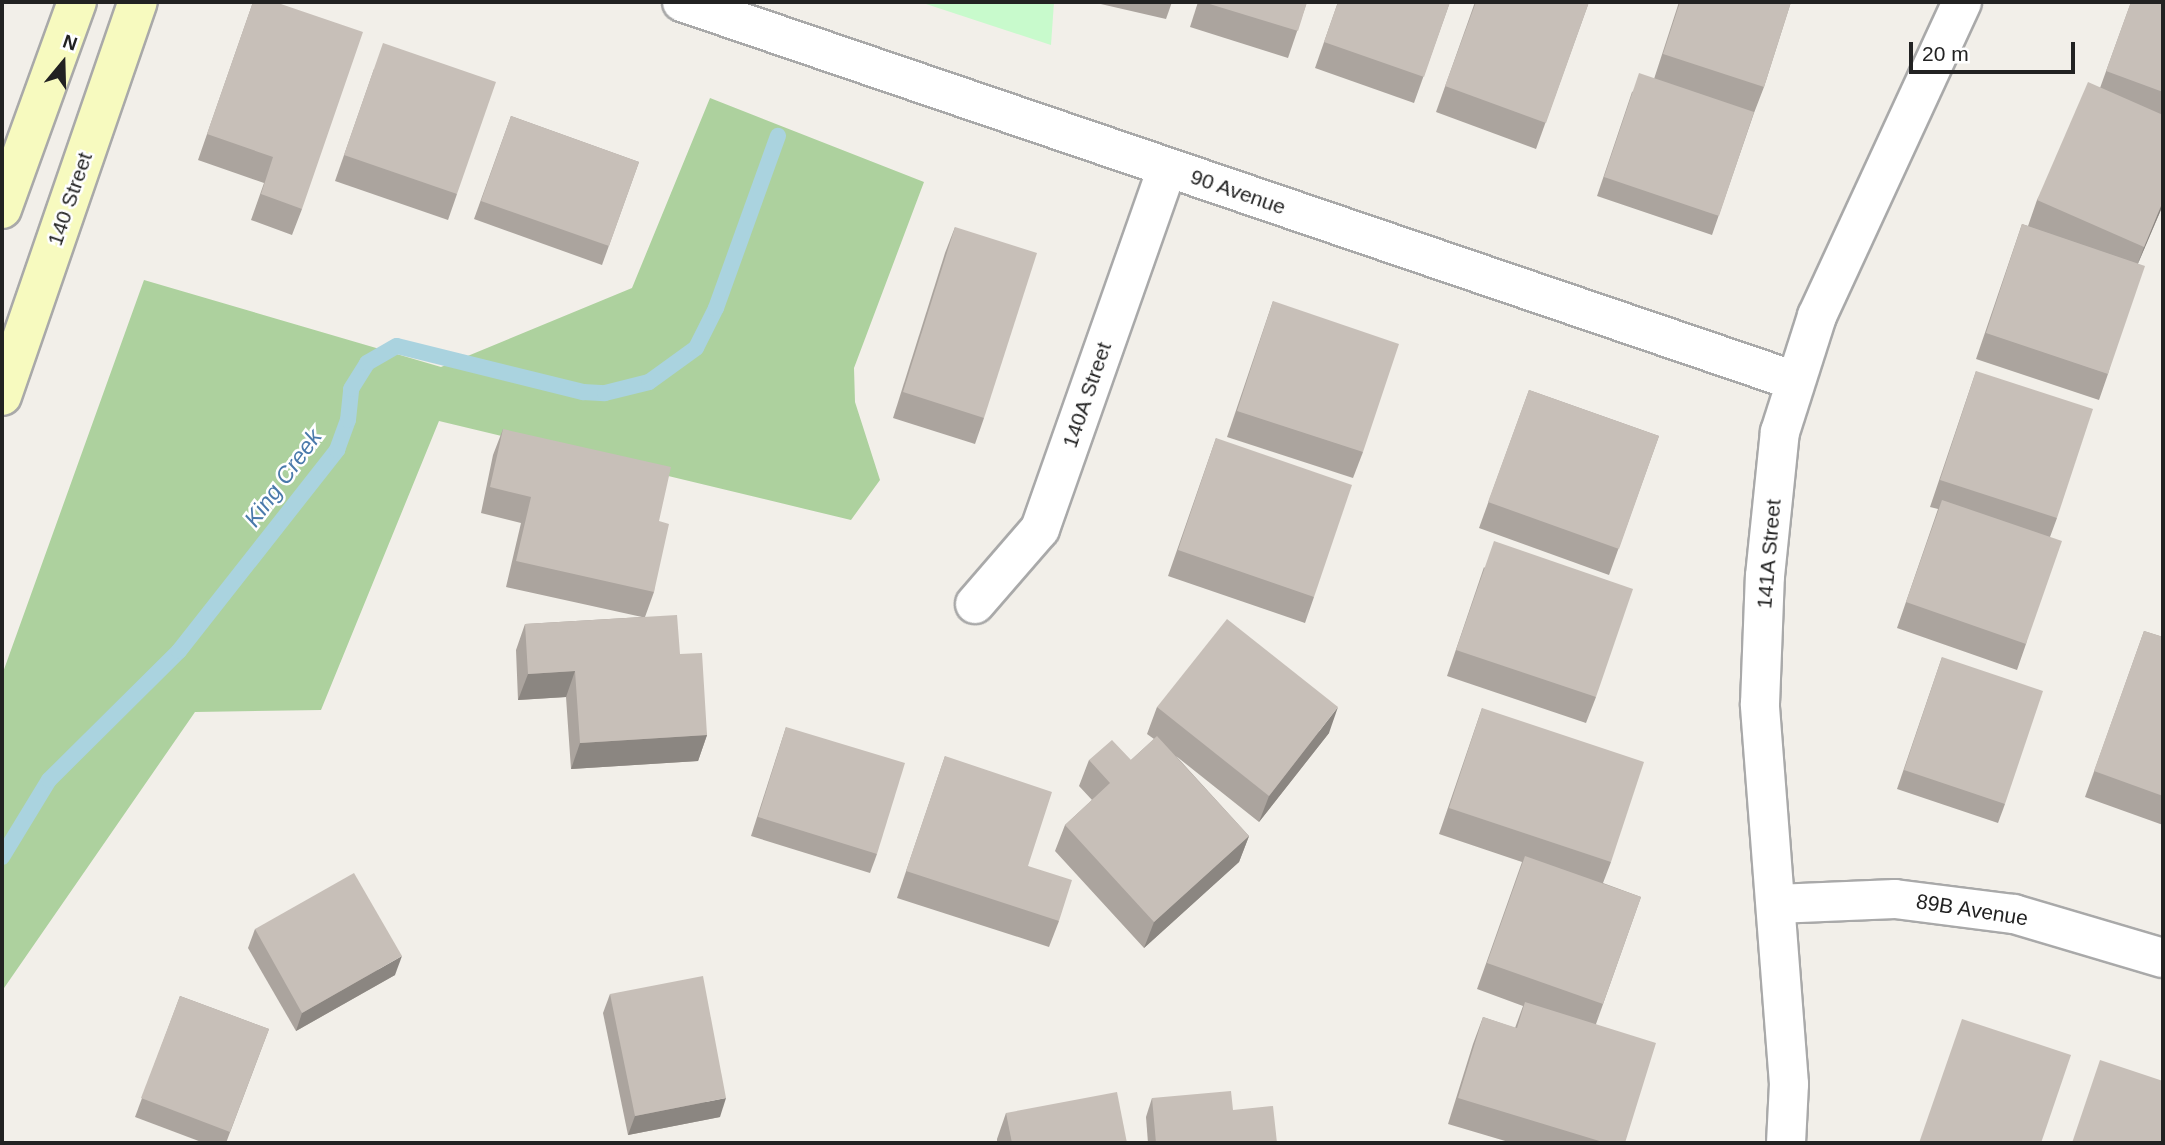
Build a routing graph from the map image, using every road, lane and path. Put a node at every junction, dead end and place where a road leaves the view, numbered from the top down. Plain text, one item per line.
1 (77, 2) edge
2 (138, 2) edge
3 (682, 2) edge
4 (1962, 2) edge
5 (1167, 168) junction
6 (2, 209) edge
7 (1795, 381) junction
8 (2, 397) edge
9 (975, 604) dead end
10 (1776, 904) junction
11 (2163, 958) edge
12 (1786, 1143) edge

1 - 6 main road
2 - 8 main road, 140 Street
3 - 5 street, 90 Avenue
4 - 7 street, 141A Street
5 - 7 street, 90 Avenue
5 - 9 street, 140A Street
7 - 10 street, 141A Street
10 - 11 street, 89B Avenue
10 - 12 street, 141A Street

